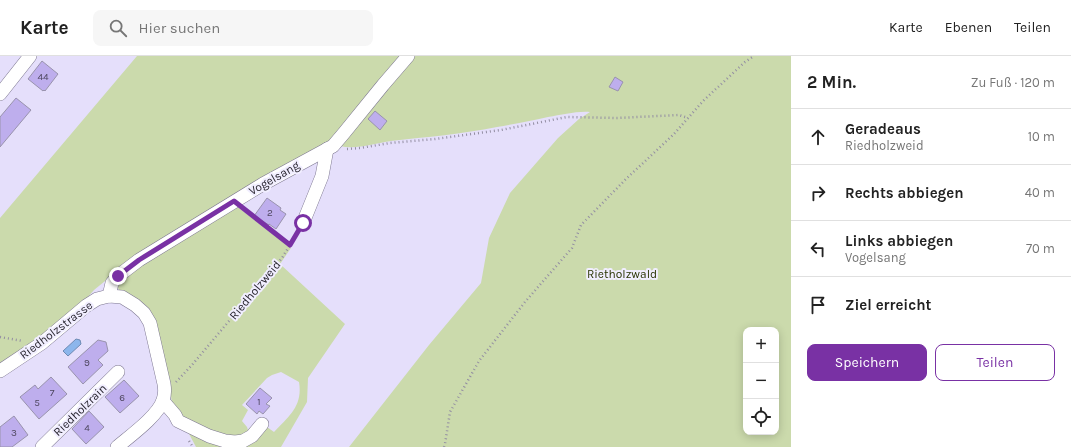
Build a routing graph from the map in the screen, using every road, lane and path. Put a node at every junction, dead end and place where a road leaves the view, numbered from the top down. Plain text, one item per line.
1 (30, 56) edge
2 (408, 56) edge
3 (754, 56) edge
4 (0, 94) edge
5 (688, 118) junction
6 (327, 149) junction
7 (234, 201) junction
8 (303, 223) joint
9 (290, 245) junction
10 (109, 296) junction
11 (0, 371) edge
12 (118, 372) dead end
13 (164, 397) junction
14 (262, 424) dead end
15 (42, 447) edge
16 (117, 447) edge
17 (444, 447) edge

1 - 4 street
2 - 6 street, Vogelsang
3 - 5 path
5 - 6 path
5 - 17 path
6 - 7 street, Vogelsang
6 - 8 street
7 - 9 path
7 - 10 street, Vogelsang
8 - 9 path, Riedholzweid
9 - 13 path, Riedholzweid
10 - 11 street, Riedholzstrasse
10 - 13 street
12 - 15 street, Riedholzrain
13 - 14 street
13 - 16 street

